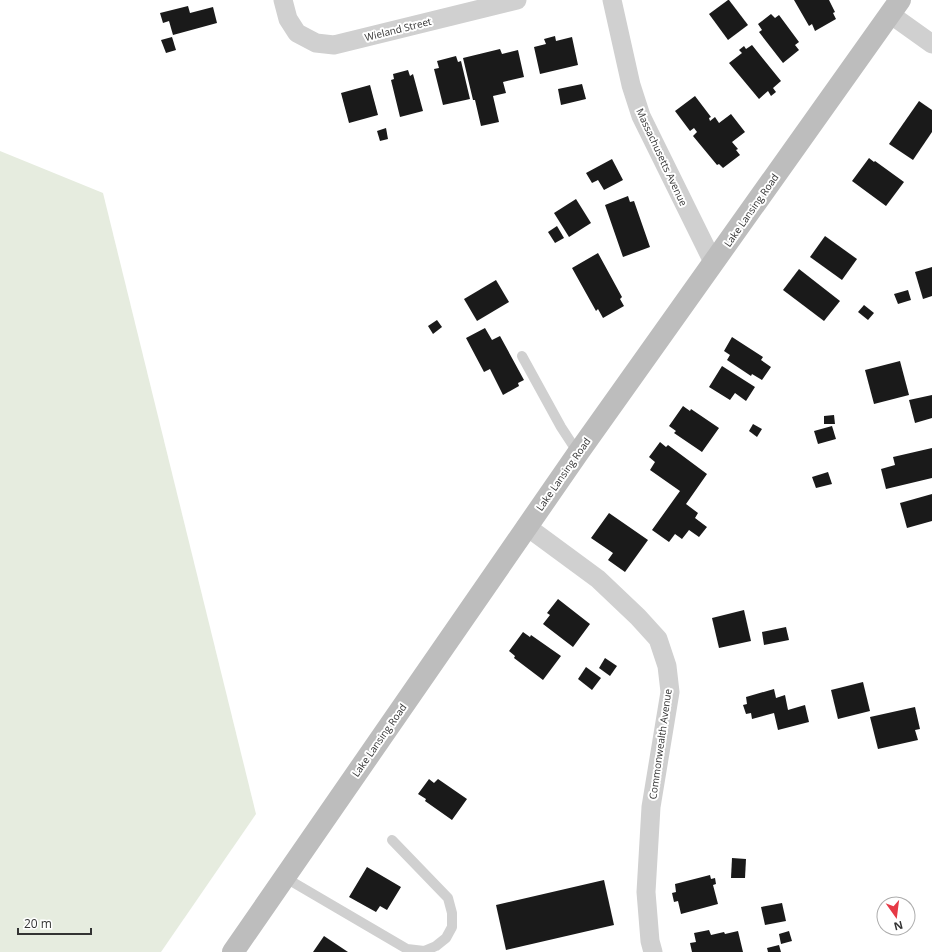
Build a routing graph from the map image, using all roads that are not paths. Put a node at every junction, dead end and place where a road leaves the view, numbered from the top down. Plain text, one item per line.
1 (283, 0) edge
2 (517, 0) edge
3 (612, 0) edge
4 (895, 7) edge
5 (932, 44) edge
6 (713, 262) junction
7 (522, 356) dead end
8 (578, 453) junction
9 (526, 526) junction
10 (392, 840) dead end
11 (284, 877) junction
12 (232, 952) edge
13 (653, 952) edge

1 - 2 street, Wieland Street
3 - 6 street, Massachusetts Avenue
4 - 5 street
4 - 6 main road, Lake Lansing Road
6 - 8 main road, Lake Lansing Road
7 - 8 lane
8 - 9 main road, Lake Lansing Road
9 - 11 main road, Lake Lansing Road
9 - 13 street, Commonwealth Avenue
10 - 11 lane
11 - 12 main road, Lake Lansing Road

